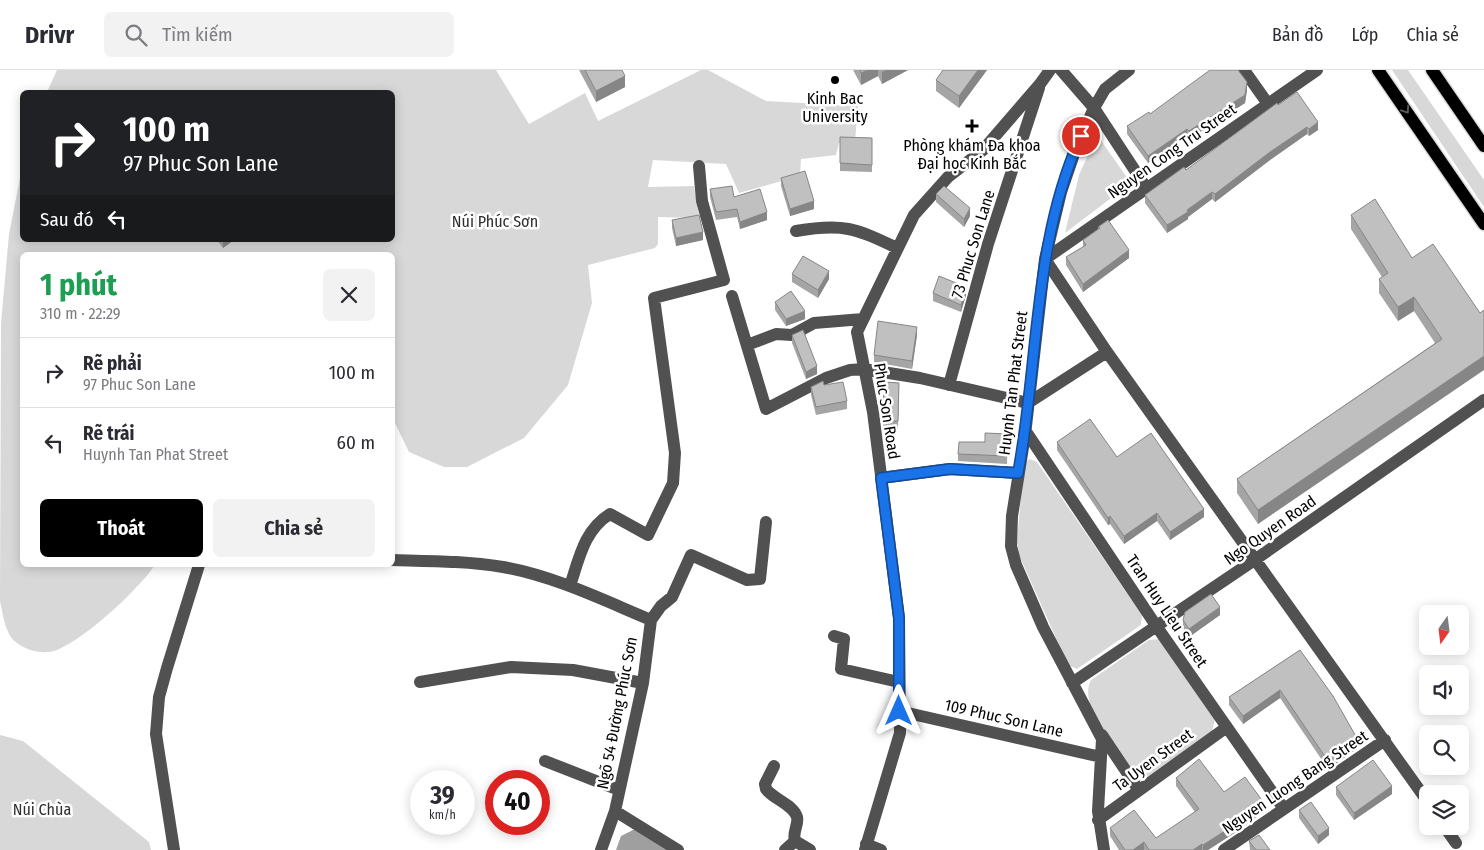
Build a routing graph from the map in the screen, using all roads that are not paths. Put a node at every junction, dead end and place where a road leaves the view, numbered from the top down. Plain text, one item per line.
1 (1050, 70) edge
2 (1061, 70) edge
3 (1129, 70) edge
4 (1244, 70) edge
5 (1317, 70) edge
6 (1378, 70) edge
7 (1432, 70) edge
8 (1040, 84) junction
9 (1268, 104) junction
10 (1094, 108) junction
11 (1484, 146) edge
12 (699, 166) dead end
13 (1147, 189) junction
14 (1484, 224) edge
15 (796, 231) dead end
16 (897, 248) junction
17 (1045, 259) junction
18 (732, 296) dead end
19 (863, 319) junction
20 (747, 345) junction
21 (1108, 352) junction
22 (864, 368) junction
23 (949, 385) junction
24 (1484, 400) edge
25 (1028, 403) junction
26 (1025, 430) junction
27 (1018, 473) junction
28 (881, 478) junction
29 (766, 522) dead end
30 (1256, 559) junction
31 (395, 560) edge
32 (198, 567) edge
33 (570, 586) junction
34 (651, 620) junction
35 (1157, 627) junction
36 (834, 636) dead end
37 (420, 682) dead end
38 (899, 682) junction
39 (1072, 682) junction
40 (642, 683) junction
41 (899, 711) junction
42 (1227, 727) junction
43 (1100, 733) junction
44 (1385, 740) junction
45 (1101, 757) junction
46 (545, 761) dead end
47 (774, 766) dead end
48 (1138, 789) junction
49 (1419, 789) edge
50 (620, 790) junction
51 (1284, 809) junction
52 (615, 811) junction
53 (1098, 820) junction
54 (1450, 835) edge
55 (795, 841) junction
56 (1456, 843) dead end
57 (865, 847) edge
58 (174, 850) edge
59 (601, 850) edge
60 (678, 850) edge
61 (785, 850) edge
62 (810, 850) edge
63 (881, 850) edge
64 (1104, 850) edge
65 (1224, 850) edge

1 - 8 street, Phuc Son Road
2 - 10 street
3 - 10 street, Huynh Tan Phat Street
4 - 9 street
5 - 9 street, Nguyen Cong Tru Street
6 -> 14 main road
7 - 11 main road
8 - 16 street, Phuc Son Road
8 - 23 street, 73 Phuc Son Lane
9 - 13 street, Nguyen Cong Tru Street
10 - 13 street
10 - 17 street, Huynh Tan Phat Street
12 - 33 street
13 - 17 street, Nguyen Cong Tru Street
15 - 16 street
16 - 19 street, Phuc Son Road
17 - 21 street
17 - 25 street, Huynh Tan Phat Street
18 - 20 street
19 - 20 street
19 - 22 street, Phuc Son Road
20 - 22 street
21 - 25 street
21 - 30 street
22 - 23 street
22 - 28 street, Phuc Son Road
23 - 25 street
24 - 30 street, Ngo Quyen Road
25 - 26 street, Huynh Tan Phat Street
26 - 27 street, Huynh Tan Phat Street
26 - 35 street, Tran Huy Lieu Street
27 - 28 street
27 - 39 street, Huynh Tan Phat Street
28 - 38 street, Phuc Son Road
29 - 34 street
30 - 35 street, Ngo Quyen Road
30 - 44 street
31 - 33 street
32 - 58 street
33 - 34 street
34 - 40 street, Ngõ 54 Đường Phúc Sơn
35 - 39 street, Ngo Quyen Road
35 - 42 street, Tran Huy Lieu Street
36 - 38 street
37 - 40 street
38 - 41 street, Phuc Son Road
39 - 43 street, Huynh Tan Phat Street
40 - 50 street, Ngõ 54 Đường Phúc Sơn
41 - 45 street, 109 Phuc Son Lane
41 - 57 street, Phuc Son Road
42 - 48 street, Ta Uyen Street
42 - 51 street, Tran Huy Lieu Street
43 - 45 street, Huynh Tan Phat Street
43 - 48 street
44 - 49 street
44 - 51 street, Nguyen Luong Bang Street
45 - 53 street, Huynh Tan Phat Street
46 - 50 street
47 - 55 street
48 - 53 street, Ta Uyen Street
50 - 52 street, Ngõ 54 Đường Phúc Sơn
51 - 65 street, Nguyen Luong Bang Street
52 - 59 street, Ngõ 54 Đường Phúc Sơn
52 - 60 street, Ngõ 54 Đường Phúc Sơn
53 - 64 street, Huynh Tan Phat Street
54 - 56 street
55 - 61 street
55 - 62 street
57 - 63 street

